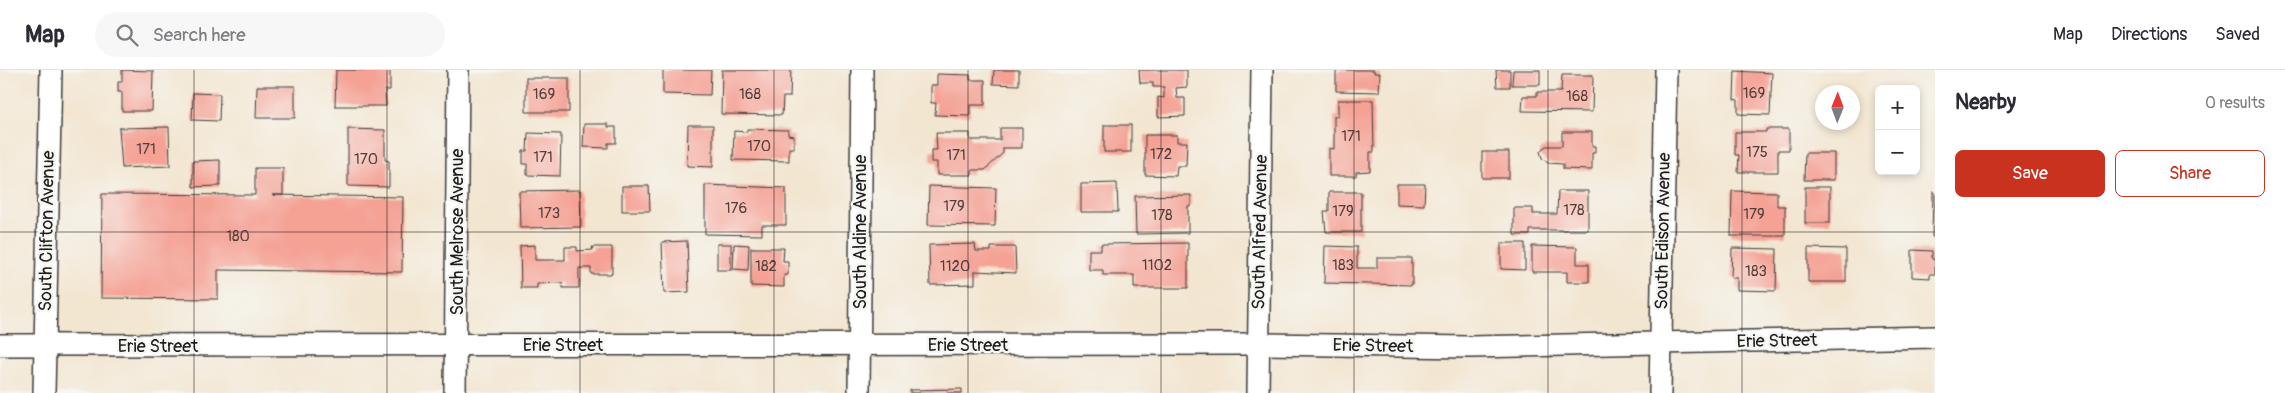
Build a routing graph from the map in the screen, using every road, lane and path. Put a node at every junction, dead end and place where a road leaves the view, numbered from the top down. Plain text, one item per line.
1 (51, 70) edge
2 (458, 70) edge
3 (862, 70) edge
4 (1262, 70) edge
5 (1666, 70) edge
6 (1935, 337) edge
7 (1661, 343) junction
8 (1259, 344) junction
9 (456, 345) junction
10 (0, 346) edge
11 (45, 346) junction
12 (860, 346) junction
13 (44, 393) edge
14 (455, 393) edge
15 (859, 393) edge
16 (1258, 393) edge
17 (1660, 393) edge

1 - 11 street, South Clifton Avenue
2 - 9 street, South Melrose Avenue
3 - 12 street, South Aldine Avenue
4 - 8 street, South Alfred Avenue
5 - 7 street, South Edison Avenue
6 - 7 street, Erie Street
7 - 8 street, Erie Street
7 - 17 street, South Edison Avenue
8 - 12 street, Erie Street
8 - 16 street, South Alfred Avenue
9 - 11 street, Erie Street
9 - 12 street, Erie Street
9 - 14 street, South Melrose Avenue
10 - 11 street, Erie Street
11 - 13 street, South Clifton Avenue
12 - 15 street, South Aldine Avenue

